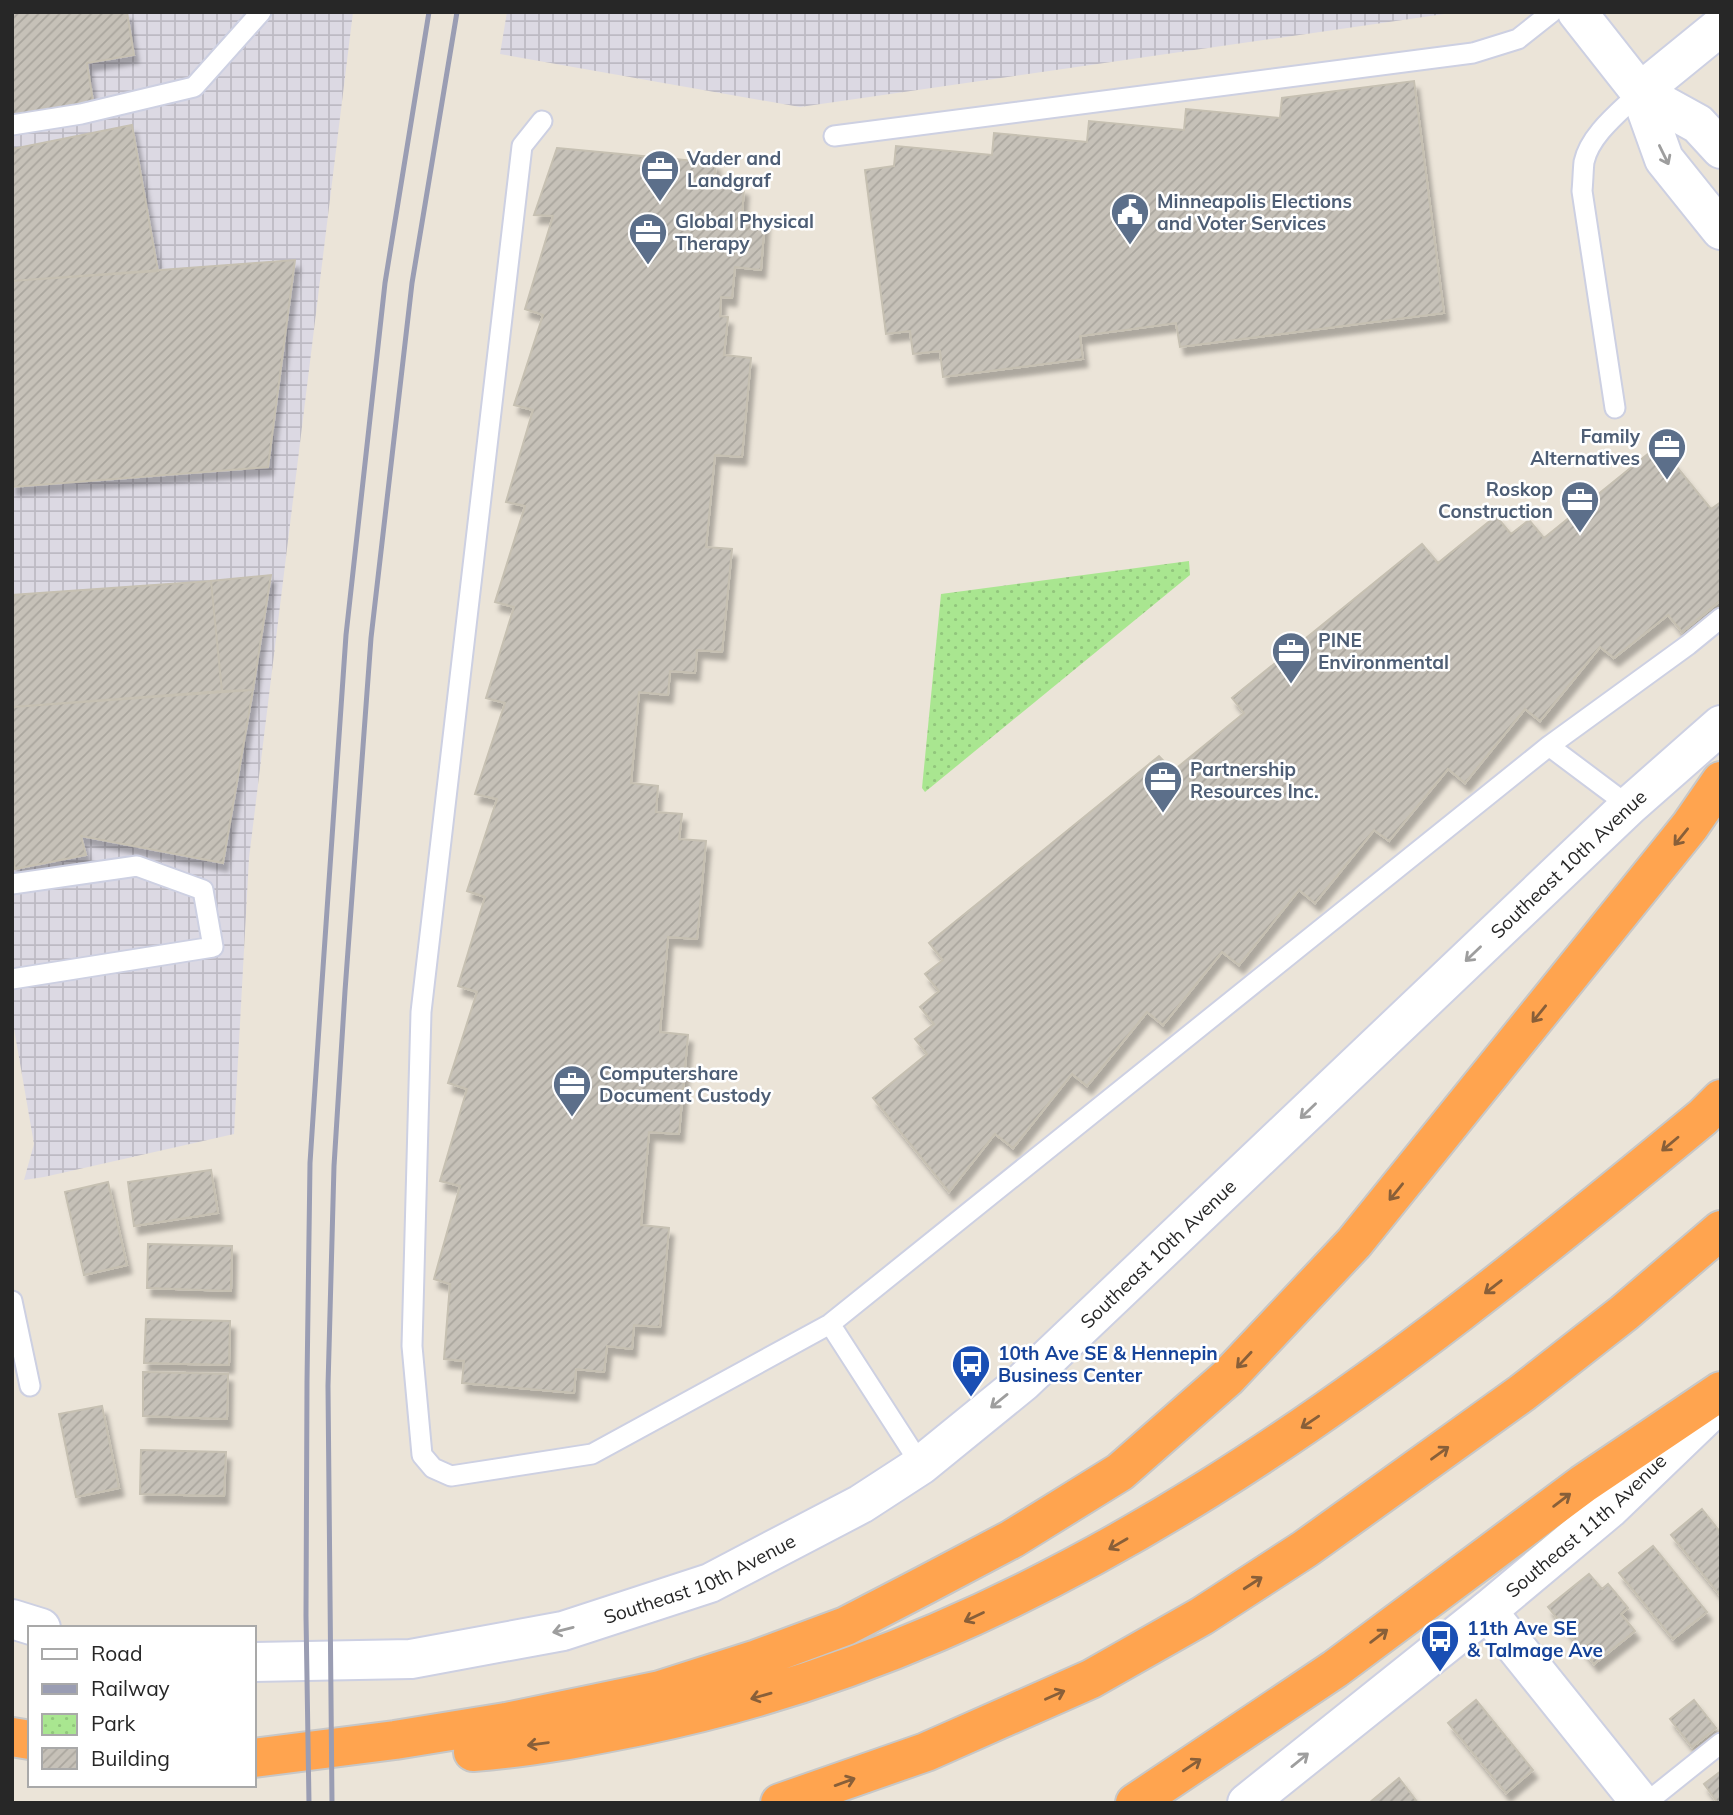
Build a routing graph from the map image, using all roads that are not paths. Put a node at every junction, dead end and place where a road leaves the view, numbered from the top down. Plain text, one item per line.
1 (261, 12) edge
2 (1552, 12) edge
3 (1577, 12) edge
4 (1721, 26) edge
5 (1640, 92) junction
6 (542, 121) dead end
7 (12, 125) edge
8 (834, 135) dead end
9 (1721, 149) edge
10 (1721, 230) edge
11 (1615, 408) dead end
12 (1721, 618) edge
13 (1721, 725) edge
14 (1549, 746) junction
15 (1721, 781) edge
16 (1629, 806) junction
17 (12, 884) edge
18 (12, 979) edge
19 (1721, 1099) edge
20 (1721, 1230) edge
21 (12, 1301) edge
22 (830, 1324) junction
23 (30, 1386) dead end
24 (1721, 1391) edge
25 (1721, 1402) edge
26 (921, 1465) junction
27 (1487, 1611) junction
28 (12, 1619) edge
29 (35, 1626) edge
30 (256, 1662) edge
31 (1721, 1743) edge
32 (256, 1759) edge
33 (256, 1759) edge
34 (780, 1803) edge
35 (1135, 1803) edge
36 (1247, 1803) edge
37 (1641, 1803) edge
38 (1646, 1803) edge

1 - 7 lane
2 - 8 lane
3 - 5 street
4 - 5 street
5 - 9 street
5 -> 10 street
5 - 11 lane
6 - 22 lane
12 - 14 lane
13 - 16 street, Southeast 10th Avenue
14 - 16 lane
14 - 22 lane
15 -> 32 highway
16 -> 26 street, Southeast 10th Avenue
17 - 18 lane
19 -> 33 highway
34 -> 20 highway
21 - 23 lane
22 - 26 lane
35 -> 24 highway
25 - 27 street, Southeast 11th Avenue
26 -> 30 street, Southeast 10th Avenue
36 -> 27 street, Southeast 11th Avenue
27 - 37 street
28 - 29 street
31 - 38 lane

